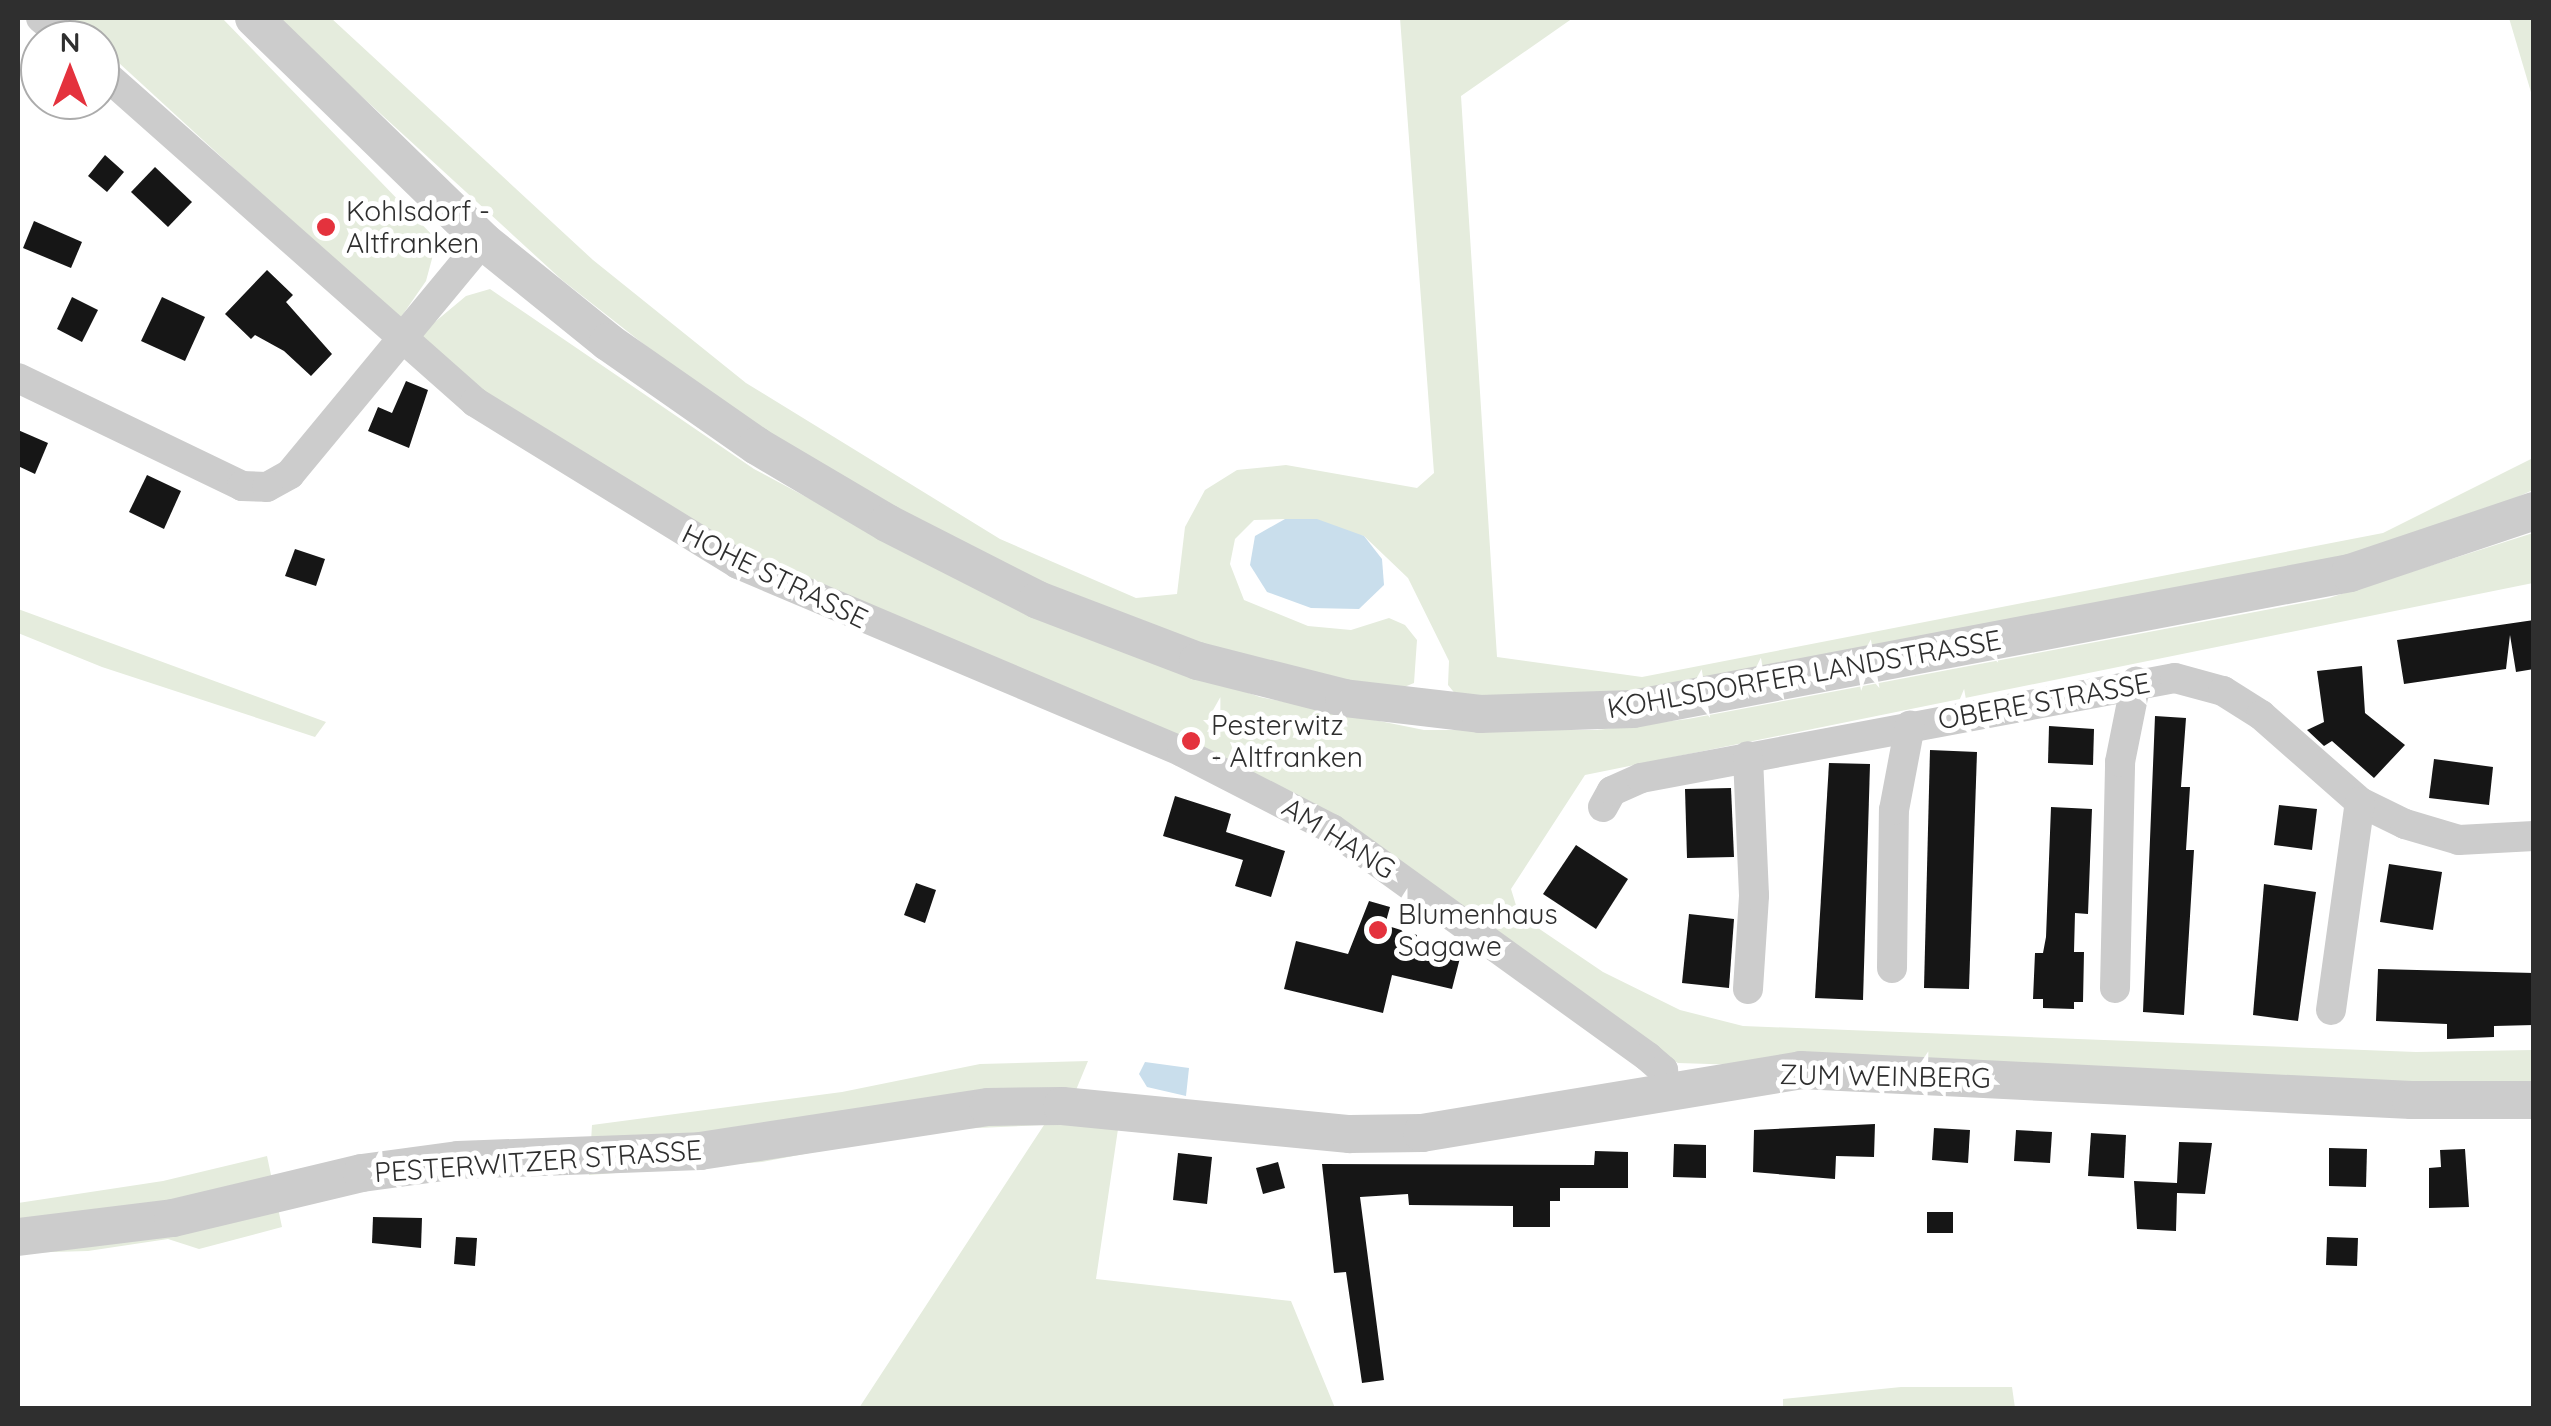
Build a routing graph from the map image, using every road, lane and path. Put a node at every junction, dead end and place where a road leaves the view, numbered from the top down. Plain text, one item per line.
1 (254, 18) edge
2 (120, 88) edge
3 (483, 241) junction
4 (400, 340) junction
5 (18, 378) edge
6 (2534, 511) edge
7 (2136, 682) junction
8 (1910, 724) junction
9 (1182, 752) joint
10 (1748, 756) junction
11 (2360, 802) junction
12 (1603, 807) dead end
13 (2534, 836) edge
14 (1892, 968) dead end
15 (2115, 988) dead end
16 (1748, 990) dead end
17 (2331, 1010) dead end
18 (1666, 1091) junction
19 (2534, 1100) edge
20 (1062, 1106) joint
21 (18, 1237) edge

1 - 3 street, KOHLSDORFER LANDSTRASSE
2 - 4 street, HOHE STRASSE
3 - 4 street
3 - 6 street, KOHLSDORFER LANDSTRASSE
4 - 5 street
4 - 9 street, HOHE STRASSE
7 - 8 street, OBERE STRASSE
7 - 11 street, OBERE STRASSE
7 - 15 street
8 - 10 street, OBERE STRASSE
8 - 14 street
9 - 18 street, AM HANG
10 - 12 street, OBERE STRASSE
10 - 16 street
11 - 13 street, OBERE STRASSE
11 - 17 street
18 - 19 street, ZUM WEINBERG
18 - 20 street, ZUM WEINBERG
20 - 21 street, PESTERWITZER STRASSE

